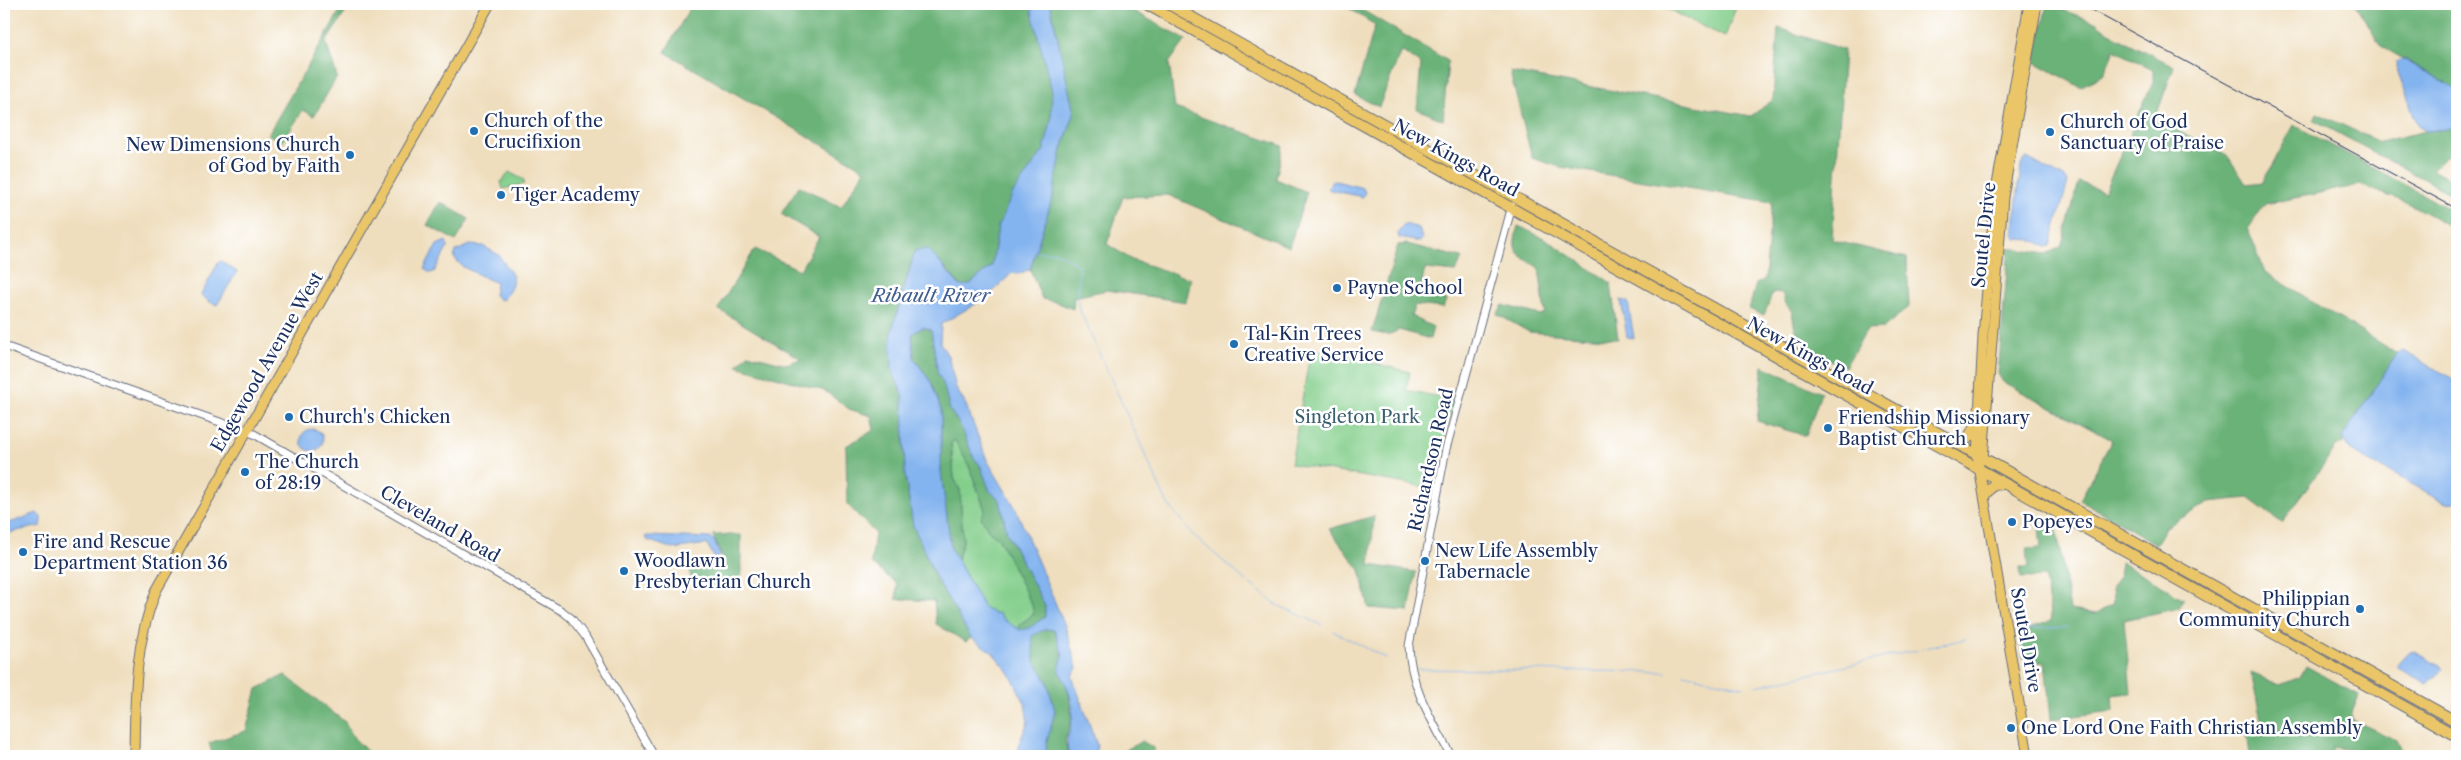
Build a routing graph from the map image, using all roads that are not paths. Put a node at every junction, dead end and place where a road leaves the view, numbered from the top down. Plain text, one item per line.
1 (490, 4) edge
2 (1146, 4) edge
3 (1168, 4) edge
4 (2029, 4) edge
5 (2037, 4) edge
6 (1514, 197) junction
7 (1511, 207) junction
8 (4, 346) edge
9 (1979, 422) junction
10 (246, 431) junction
11 (1953, 441) junction
12 (1980, 456) junction
13 (1980, 471) junction
14 (2003, 484) junction
15 (1985, 495) junction
16 (2457, 722) edge
17 (2457, 736) edge
18 (134, 756) edge
19 (654, 756) edge
20 (1451, 756) edge
21 (2028, 756) edge

1 - 10 main road, Edgewood Avenue West
2 - 7 highway, New Kings Road
3 - 6 highway, New Kings Road
4 - 9 main road, Soutel Drive
5 - 12 main road, Soutel Drive
6 - 7 street, Richardson Road
6 - 11 highway, New Kings Road
7 - 13 highway, New Kings Road
7 - 20 street, Richardson Road
8 - 10 street, Cleveland Road
9 - 11 highway
9 - 12 main road, Soutel Drive
10 - 18 main road, Edgewood Avenue West
10 - 19 street, Cleveland Road
11 - 12 highway, New Kings Road
12 - 13 main road, Soutel Drive
12 - 16 highway, New Kings Road
13 - 14 highway, New Kings Road
13 - 15 main road, Soutel Drive
14 - 15 highway
14 - 17 highway, New Kings Road
15 - 21 main road, Soutel Drive

